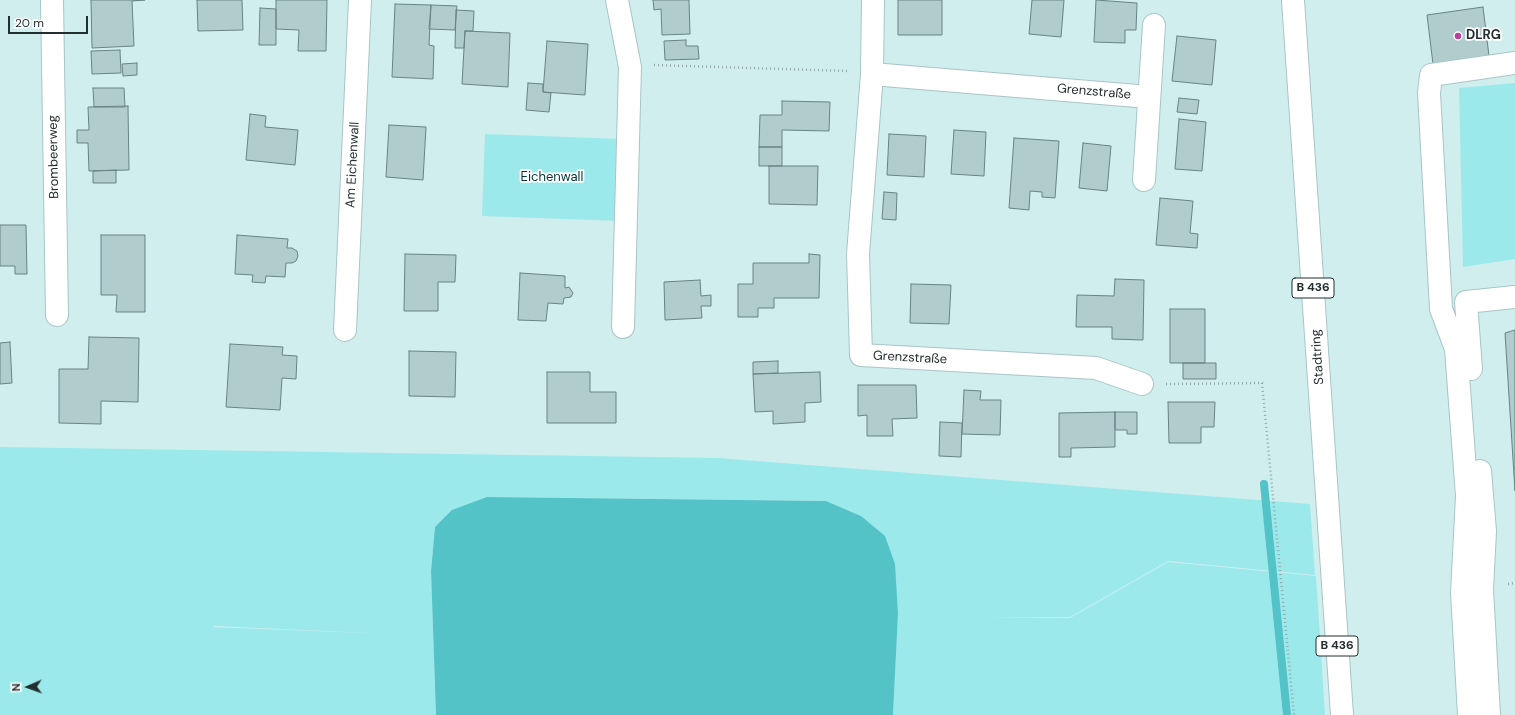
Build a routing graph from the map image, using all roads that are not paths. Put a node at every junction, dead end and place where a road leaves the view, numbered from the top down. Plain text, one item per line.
1 (52, 0) edge
2 (360, 0) edge
3 (617, 0) edge
4 (873, 0) edge
5 (1293, 0) edge
6 (1154, 25) dead end
7 (1515, 63) edge
8 (872, 74) junction
9 (1149, 97) junction
10 (1144, 180) dead end
11 (1515, 297) edge
12 (57, 315) dead end
13 (623, 327) dead end
14 (345, 330) dead end
15 (1142, 384) road end
16 (1342, 715) edge
17 (1469, 715) edge
18 (1489, 715) edge

1 - 12 main road, Brombeerweg
2 - 14 main road, Am Eichenwall
3 - 13 main road
4 - 8 main road, Grenzstraße
5 - 16 main road, Stadtring / B 436
6 - 9 main road, Grenzstraße
7 - 17 main road
8 - 9 main road, Grenzstraße
8 - 15 main road, Grenzstraße
9 - 10 main road, Grenzstraße
11 - 18 main road

